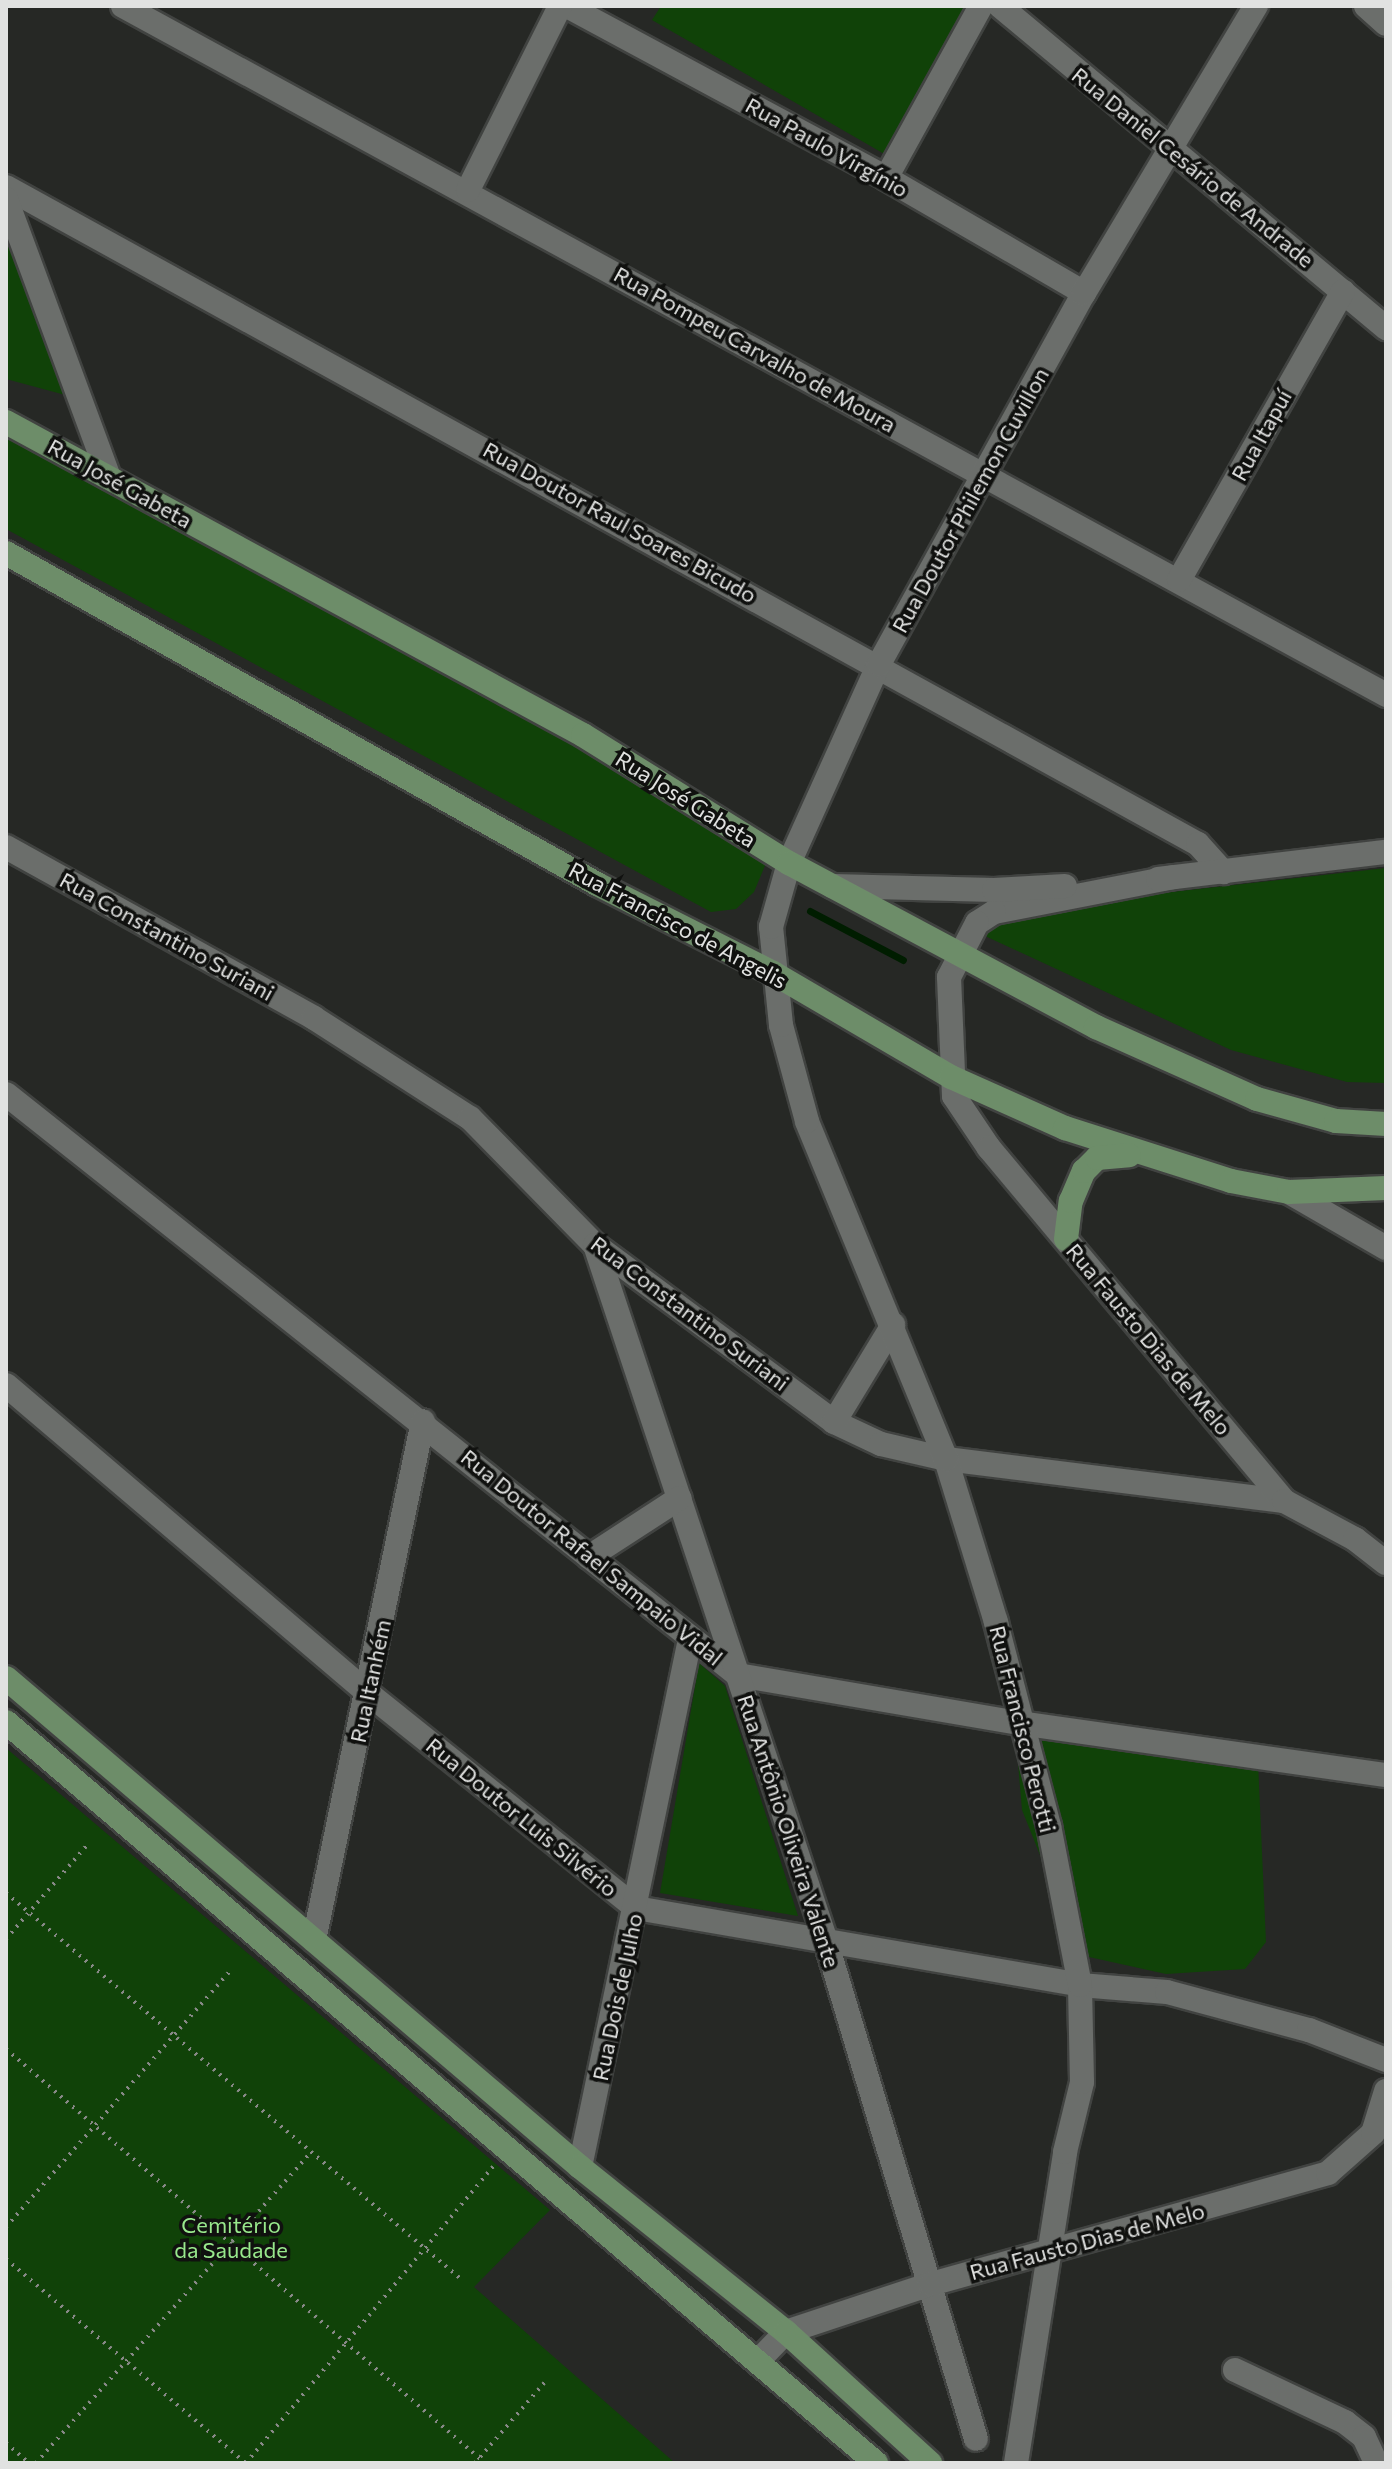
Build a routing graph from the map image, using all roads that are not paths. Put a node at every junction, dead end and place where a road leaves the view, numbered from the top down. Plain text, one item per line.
1 (123, 6) edge
2 (560, 6) edge
3 (567, 6) edge
4 (981, 6) edge
5 (1000, 6) edge
6 (1256, 6) edge
7 (1366, 6) edge
8 (1386, 24) edge
9 (1170, 151) junction
10 (886, 178) junction
11 (6, 187) edge
12 (468, 190) junction
13 (6, 199) edge
14 (1343, 291) junction
15 (1084, 293) junction
16 (1386, 328) edge
17 (6, 422) edge
18 (984, 475) junction
19 (109, 478) junction
20 (6, 553) edge
21 (1179, 580) junction
22 (879, 664) junction
23 (1386, 695) edge
24 (6, 847) edge
25 (1386, 852) edge
26 (789, 863) junction
27 (1223, 872) junction
28 (1174, 877) junction
29 (832, 886) junction
30 (960, 956) junction
31 (773, 973) junction
32 (781, 1025) joint
33 (951, 1077) junction
34 (6, 1094) edge
35 (1386, 1124) edge
36 (1141, 1156) junction
37 (1386, 1188) edge
38 (1289, 1192) junction
39 (1066, 1239) junction
40 (595, 1245) junction
41 (1386, 1248) edge
42 (893, 1325) junction
43 (6, 1385) edge
44 (423, 1421) junction
45 (834, 1422) junction
46 (946, 1459) junction
47 (680, 1498) junction
48 (1284, 1501) junction
49 (589, 1557) junction
50 (1386, 1563) edge
51 (690, 1639) junction
52 (738, 1675) junction
53 (6, 1678) edge
54 (369, 1694) junction
55 (6, 1722) edge
56 (1020, 1723) junction
57 (1386, 1775) edge
58 (636, 1908) junction
59 (825, 1938) junction
60 (314, 1940) junction
61 (1080, 1985) junction
62 (1386, 2060) edge
63 (1386, 2091) edge
64 (580, 2167) junction
65 (1049, 2250) junction
66 (931, 2284) junction
67 (786, 2332) junction
68 (758, 2361) junction
69 (1235, 2370) dead end
70 (1386, 2437) edge
71 (976, 2439) dead end
72 (1374, 2462) edge
73 (876, 2463) edge
74 (930, 2463) edge
75 (1016, 2463) edge

1 - 12 street, Rua Pompeu Carvalho de Moura
2 - 12 street
3 - 10 street, Rua Paulo Virgínio
4 - 10 street
5 - 9 street, Rua Daniel Cesário de Andrade
6 - 9 street, Rua Doutor Philemon Cuvillon
7 - 8 street
9 - 14 street, Rua Daniel Cesário de Andrade
9 - 15 street, Rua Doutor Philemon Cuvillon
10 - 15 street, Rua Paulo Virgínio
11 - 22 street, Rua Doutor Raul Soares Bicudo
12 - 18 street, Rua Pompeu Carvalho de Moura
13 - 19 street
14 - 16 street, Rua Daniel Cesário de Andrade
14 - 21 street, Rua Itapuí
15 - 18 street, Rua Doutor Philemon Cuvillon
17 - 19 main road, Rua José Gabeta
18 - 21 street, Rua Pompeu Carvalho de Moura
18 - 22 street, Rua Doutor Philemon Cuvillon
19 - 26 main road, Rua José Gabeta
20 - 31 main road, Rua Francisco de Angelis
21 - 23 street, Rua Pompeu Carvalho de Moura
22 - 26 street, Rua Doutor Philemon Cuvillon
22 - 27 street, Rua Doutor Raul Soares Bicudo
24 - 40 street, Rua Constantino Suriani
25 - 27 street
26 - 29 main road, Rua José Gabeta
26 - 31 street, Rua Doutor Philemon Cuvillon
27 - 28 street
28 - 29 street
28 - 30 street
29 - 30 main road, Rua José Gabeta
30 - 33 street
30 - 35 main road, Rua José Gabeta
31 - 32 street, Rua Doutor Philemon Cuvillon
31 - 33 main road, Rua Francisco de Angelis
32 - 42 street, Rua Francisco Perotti
33 - 36 main road, Rua Francisco de Angelis
33 - 39 street, Rua Fausto Dias de Melo
34 - 44 street, Rua Doutor Rafael Sampaio Vidal
36 - 38 main road, Rua Francisco de Angelis
36 - 39 main road
37 - 38 main road, Rua Francisco de Angelis
38 - 41 street
39 - 48 street, Rua Fausto Dias de Melo
40 - 45 street, Rua Constantino Suriani
40 - 47 street, Rua Antônio Oliveira Valente
42 - 45 street
42 - 46 street, Rua Francisco Perotti
43 - 54 street, Rua Doutor Luis Silvério
44 - 49 street, Rua Doutor Rafael Sampaio Vidal
44 - 54 street, Rua Itanhém
45 - 46 street, Rua Constantino Suriani
46 - 48 street, Rua Constantino Suriani
46 - 56 street, Rua Francisco Perotti
47 - 49 street
47 - 52 street, Rua Antônio Oliveira Valente
48 - 50 street, Rua Fausto Dias de Melo
49 - 51 street, Rua Doutor Rafael Sampaio Vidal
51 - 52 street, Rua Doutor Rafael Sampaio Vidal
51 - 58 street, Rua Dois de Julho
52 - 56 street, Rua Doutor Rafael Sampaio Vidal
52 - 59 street, Rua Antônio Oliveira Valente
53 - 60 main road
54 - 58 street, Rua Doutor Luis Silvério
54 - 60 street, Rua Itanhém
55 - 68 main road
56 - 57 street, Rua Doutor Rafael Sampaio Vidal
56 - 61 street, Rua Francisco Perotti
58 - 59 street, Rua Doutor Luis Silvério
58 - 64 street, Rua Dois de Julho
59 - 61 street, Rua Doutor Luis Silvério
59 - 66 street, Rua Antônio Oliveira Valente
60 - 64 main road
61 - 62 street, Rua Doutor Luis Silvério
61 - 65 street, Rua Francisco Perotti
63 - 65 street, Rua Fausto Dias de Melo
64 - 67 main road
65 - 66 street, Rua Fausto Dias de Melo
65 - 75 street, Rua Francisco Perotti
66 - 67 street, Rua Fausto Dias de Melo
66 - 71 street, Rua Antônio Oliveira Valente
67 - 68 street, Rua Fausto Dias de Melo
67 - 74 main road
68 - 73 main road
69 - 72 street
70 - 72 street

